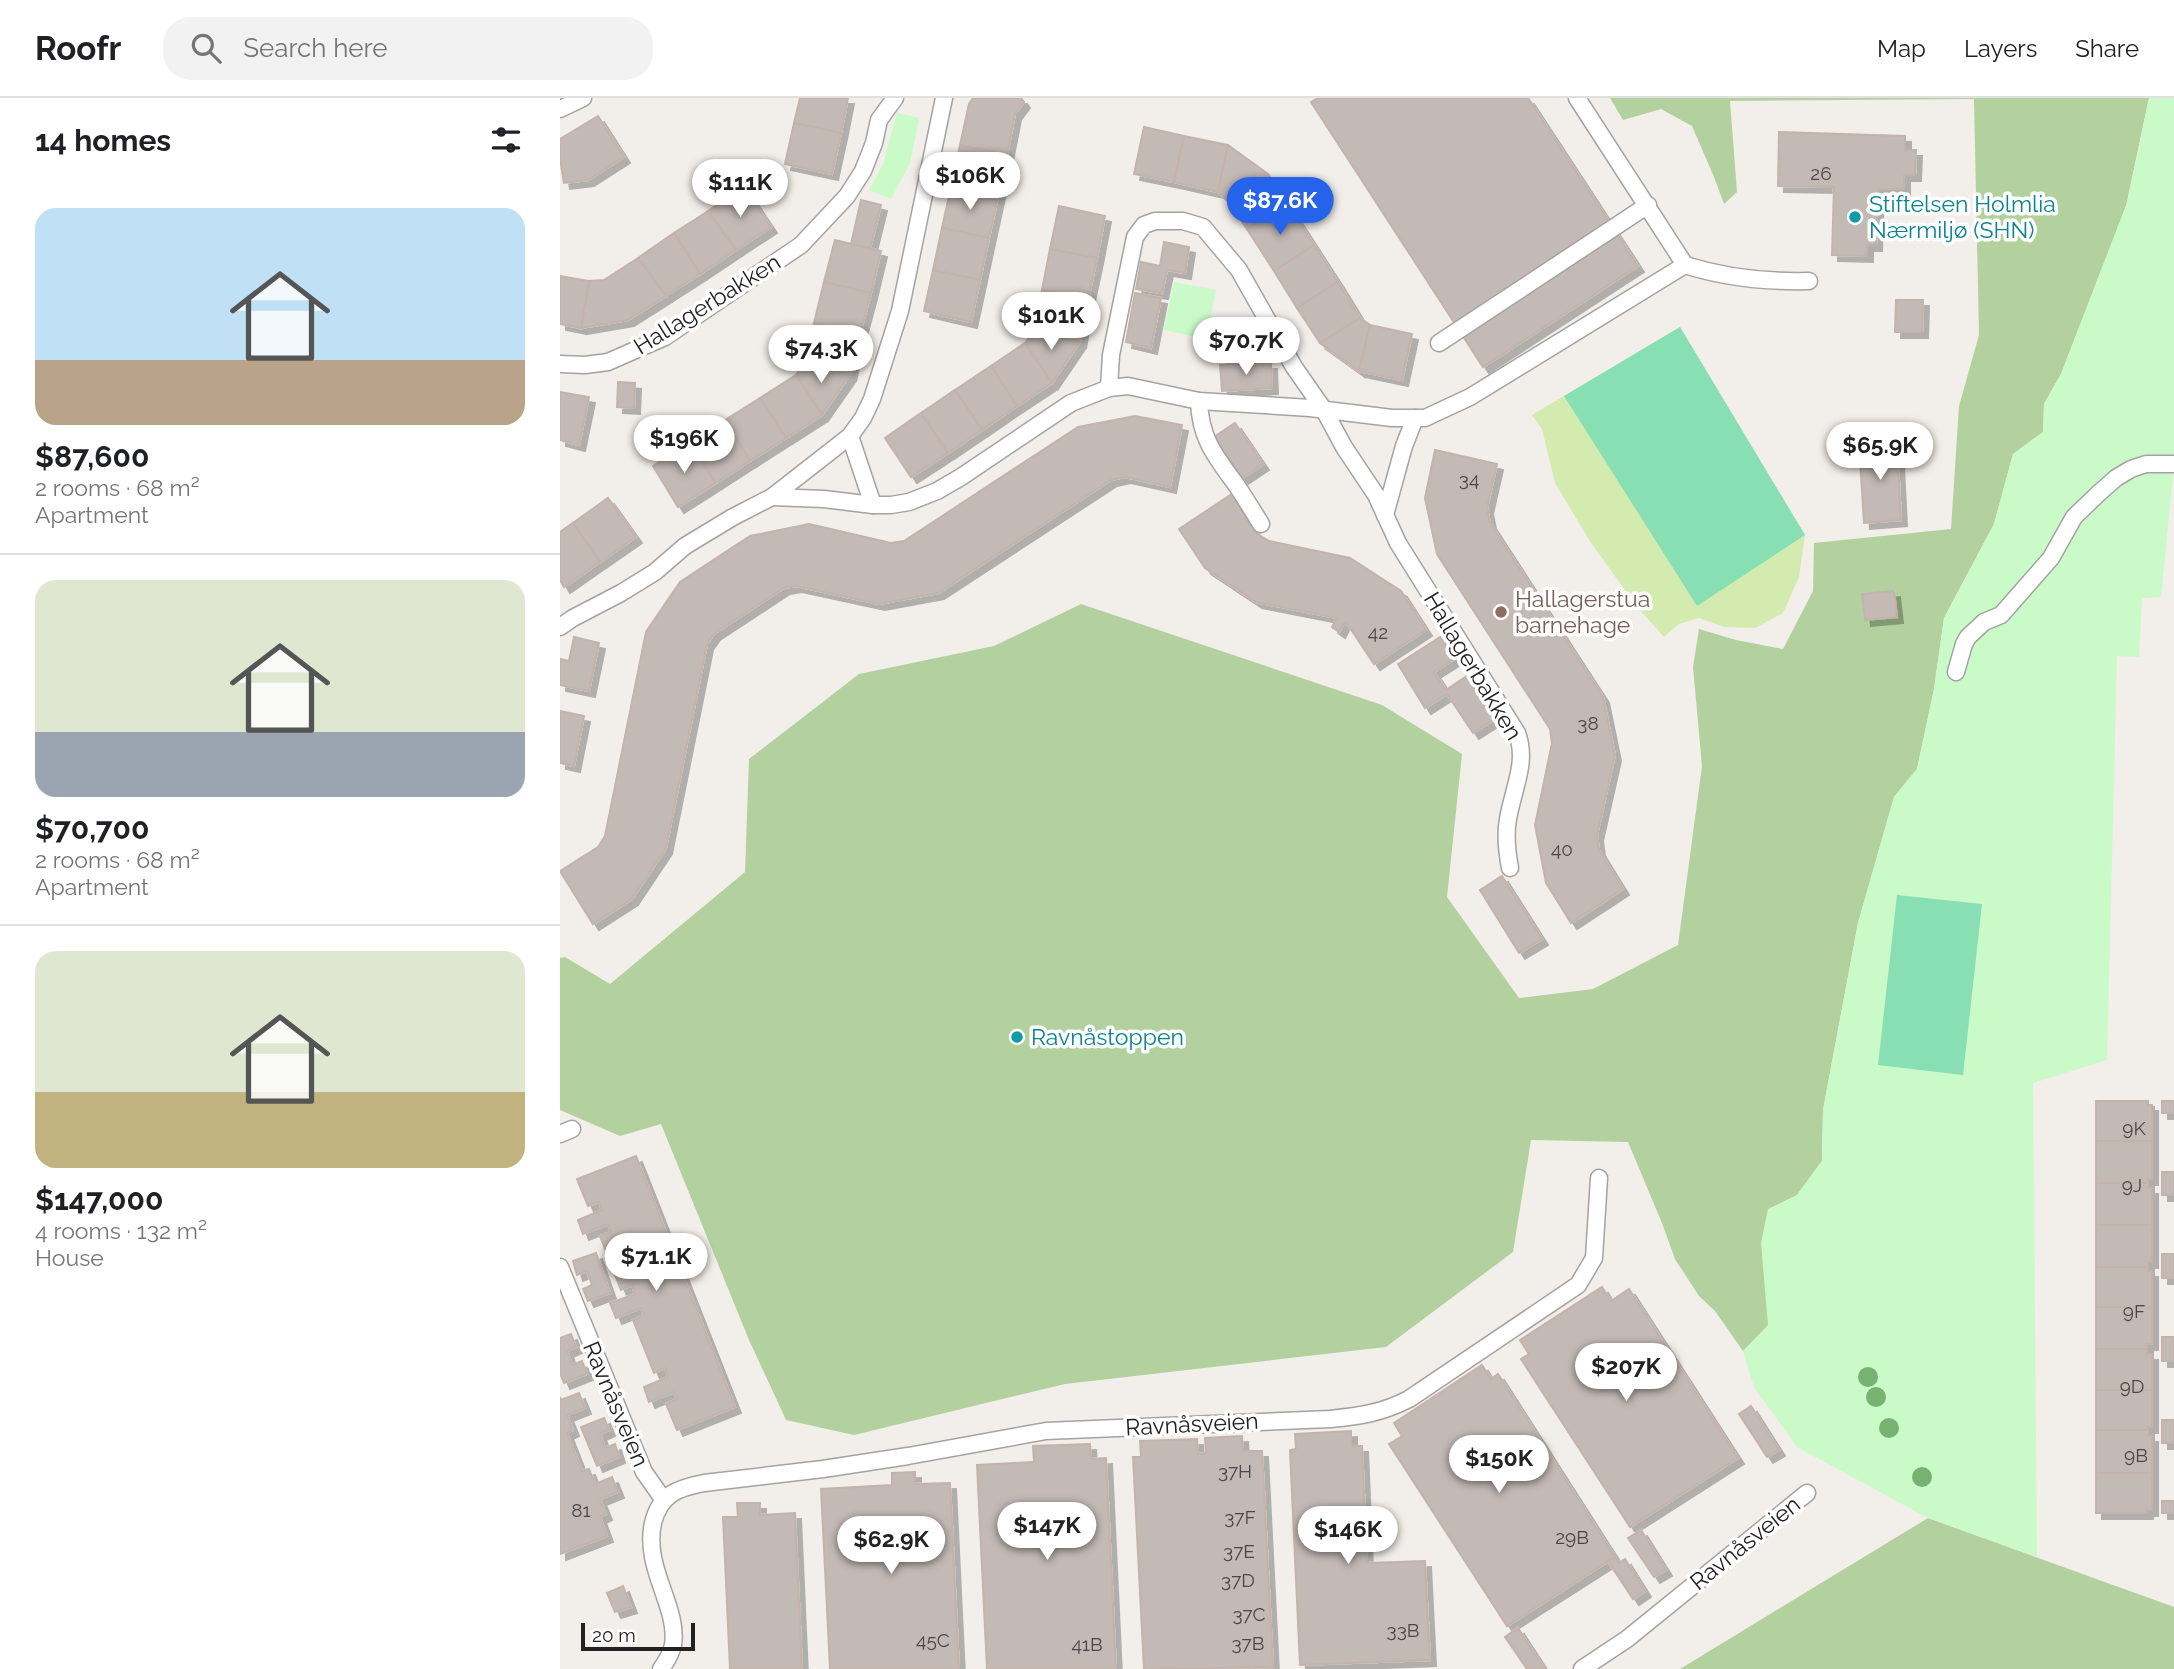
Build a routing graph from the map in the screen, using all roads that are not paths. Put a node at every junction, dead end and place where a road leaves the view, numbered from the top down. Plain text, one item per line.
1 (583, 98) edge
2 (895, 98) edge
3 (944, 98) edge
4 (1577, 98) edge
5 (560, 109) edge
6 (1648, 205) junction
7 (1685, 265) junction
8 (1809, 281) dead end
9 (1438, 343) dead end
10 (560, 364) edge
11 (1109, 388) junction
12 (1199, 401) junction
13 (1324, 410) junction
14 (1415, 418) junction
15 (850, 436) junction
16 (2174, 464) edge
17 (772, 497) junction
18 (873, 505) junction
19 (1385, 515) junction
20 (1261, 524) dead end
21 (560, 627) edge
22 (1956, 672) dead end
23 (1510, 868) dead end
24 (1599, 1178) dead end
25 (560, 1267) edge
26 (1807, 1493) dead end
27 (663, 1499) junction
28 (661, 1669) edge
29 (1582, 1669) edge

1 - 5 lane
2 - 10 lane, Hallagerbakken
3 - 15 lane
4 - 6 lane
6 - 7 lane
6 - 9 lane
7 - 8 lane
7 - 14 lane
11 - 12 lane
11 - 13 lane, Hallagerbakken
11 - 18 lane
12 - 13 lane
12 - 20 lane
13 - 14 lane
13 - 19 lane, Hallagerbakken
14 - 19 lane
15 - 17 lane
15 - 18 lane
16 - 22 lane
17 - 18 lane
17 - 21 lane
19 - 23 lane, Hallagerbakken
24 - 27 lane, Ravnåsveien
25 - 27 lane, Ravnåsveien
26 - 29 lane, Ravnåsveien
27 - 28 lane

